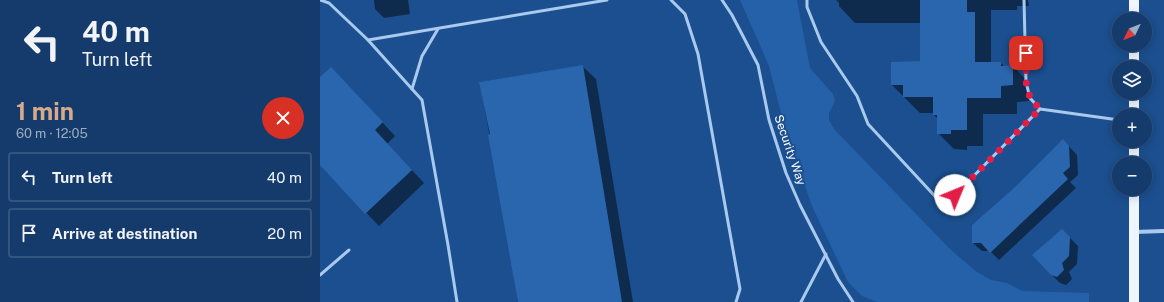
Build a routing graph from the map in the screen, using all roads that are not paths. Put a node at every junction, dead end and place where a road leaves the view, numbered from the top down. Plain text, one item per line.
1 (320, 0) edge
2 (332, 0) edge
3 (607, 0) edge
4 (671, 0) edge
5 (722, 0) edge
6 (807, 0) edge
7 (1024, 0) edge
8 (1134, 0) edge
9 (329, 3) junction
10 (1134, 12) edge
11 (438, 28) junction
12 (368, 40) junction
13 (412, 89) junction
14 (1040, 109) junction
15 (1112, 119) edge
16 (1134, 196) edge
17 (1164, 231) edge
18 (1134, 232) junction
19 (349, 250) dead end
20 (826, 254) junction
21 (320, 275) edge
22 (457, 302) edge
23 (736, 302) edge
24 (801, 302) edge
25 (852, 302) edge
26 (1134, 302) edge

1 - 9 lane
2 - 9 lane
3 - 11 lane
4 - 23 lane
5 - 20 lane, Security Way
6 - 14 lane
7 - 14 lane
8 - 10 main road
9 - 12 lane
11 - 12 lane
11 - 13 lane
12 - 13 lane
13 - 22 lane
14 - 15 lane
16 - 18 main road
17 - 18 street
18 - 26 main road
19 - 21 lane
20 - 24 lane
20 - 25 lane, Security Way

